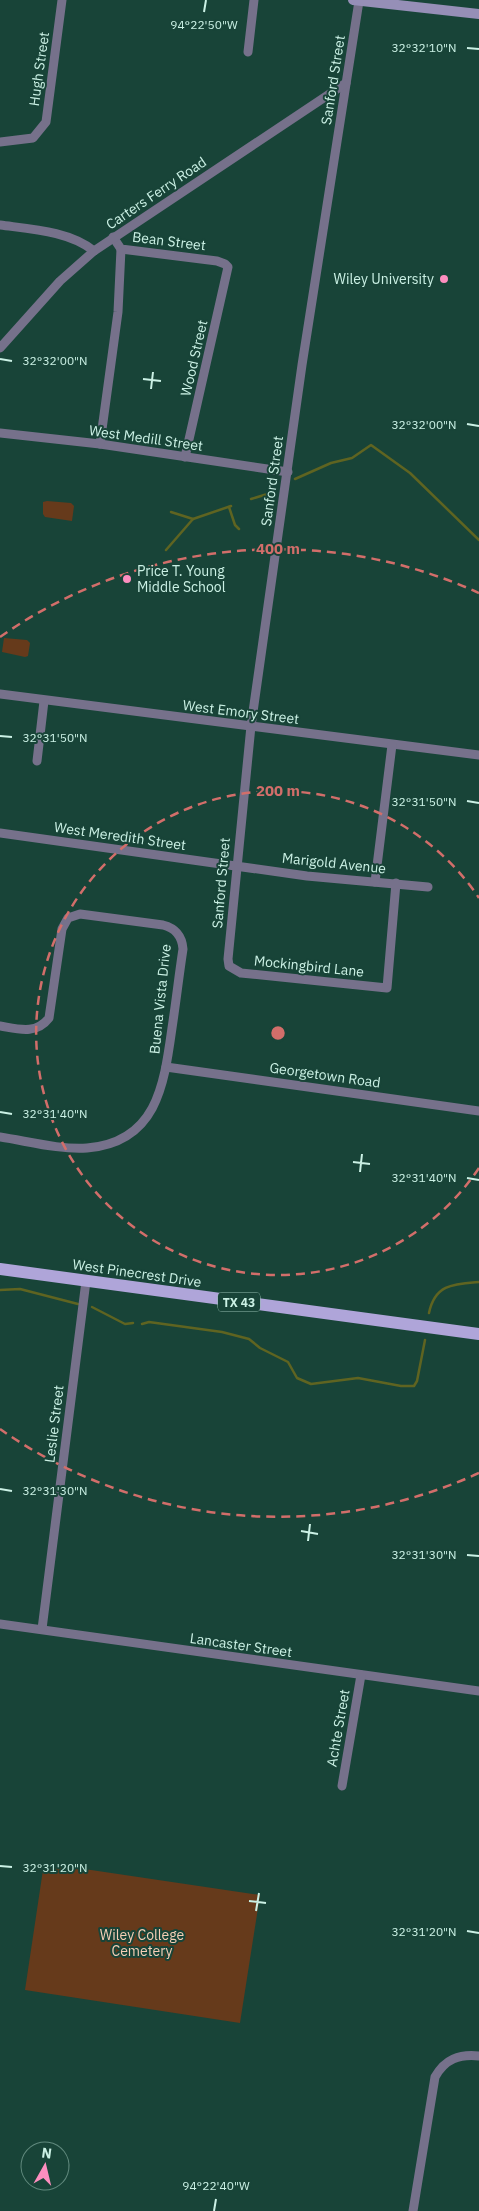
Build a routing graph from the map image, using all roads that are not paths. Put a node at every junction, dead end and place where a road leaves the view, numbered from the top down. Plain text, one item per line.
1 (62, 0) edge
2 (254, 0) edge
3 (356, 0) edge
4 (417, 4) edge
5 (479, 14) edge
6 (248, 52) dead end
7 (346, 83) junction
8 (0, 142) edge
9 (0, 225) edge
10 (113, 237) junction
11 (121, 249) junction
12 (94, 251) junction
13 (227, 265) joint
14 (0, 348) edge
15 (0, 433) edge
16 (100, 444) junction
17 (186, 457) junction
18 (288, 472) junction
19 (0, 694) edge
20 (44, 700) junction
21 (251, 726) junction
22 (392, 745) junction
23 (479, 755) edge
24 (37, 761) dead end
25 (0, 833) edge
26 (237, 865) junction
27 (375, 882) junction
28 (396, 883) junction
29 (428, 887) dead end
30 (229, 966) joint
31 (0, 1026) edge
32 (166, 1067) junction
33 (479, 1111) edge
34 (0, 1137) edge
35 (0, 1269) edge
36 (86, 1281) junction
37 (479, 1334) edge
38 (0, 1624) edge
39 (42, 1629) junction
40 (361, 1675) junction
41 (479, 1691) edge
42 (342, 1786) dead end
43 (479, 2056) edge
44 (414, 2211) edge

1 - 8 street, Hugh Street
2 - 6 street
3 - 4 street
3 - 7 street, Sanford Street
4 - 5 street
7 - 10 street, Carters Ferry Road
7 - 18 street, Sanford Street
9 - 12 street
10 - 11 street, Bean Street
10 - 12 street, Carters Ferry Road
11 - 13 street, Bean Street
11 - 16 street
12 - 14 street, Carters Ferry Road
13 - 17 street, Wood Street
15 - 16 street, West Medill Street
16 - 17 street, West Medill Street
17 - 18 street, West Medill Street
18 - 21 street, Sanford Street
19 - 20 street, West Emory Street
20 - 21 street, West Emory Street
20 - 24 street
21 - 22 street, West Emory Street
21 - 26 street, Sanford Street
22 - 23 street, West Emory Street
22 - 27 street
25 - 26 street, West Meredith Street
26 - 27 street, Marigold Avenue
26 - 30 street, Sanford Street
27 - 28 street, Marigold Avenue
28 - 29 street, Marigold Avenue
28 - 30 street, Mockingbird Lane
31 - 32 street, Buena Vista Drive
32 - 33 street, Georgetown Road
32 - 34 street, Buena Vista Drive
35 - 36 main road, West Pinecrest Drive / TX 43
36 - 37 main road, West Pinecrest Drive / TX 43
36 - 39 street, Leslie Street
38 - 39 street, Lancaster Street
39 - 40 street, Lancaster Street
40 - 41 street, Lancaster Street
40 - 42 street, Achte Street
43 - 44 street

